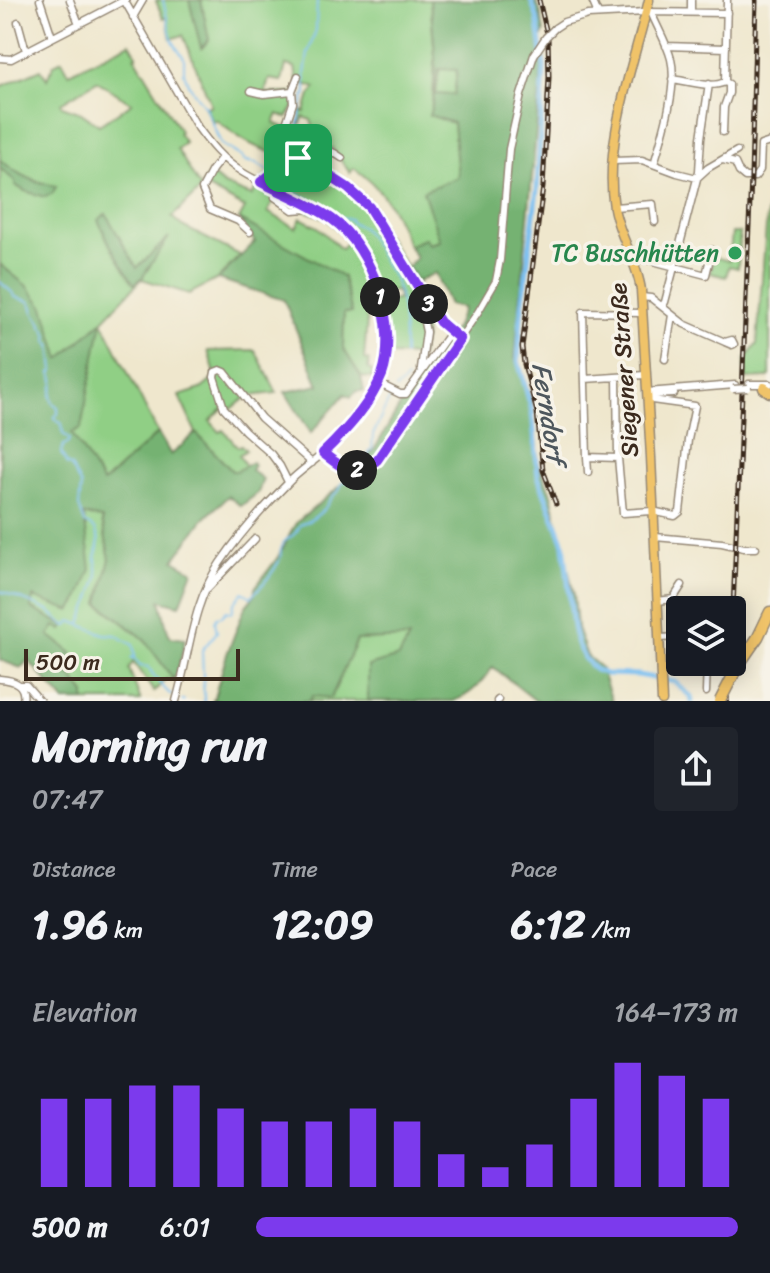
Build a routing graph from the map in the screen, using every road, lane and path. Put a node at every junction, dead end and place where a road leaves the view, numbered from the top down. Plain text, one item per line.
1 (40, 0) edge
2 (70, 0) edge
3 (106, 0) edge
4 (124, 0) edge
5 (143, 0) edge
6 (592, 0) edge
7 (649, 0) edge
8 (691, 0) edge
9 (727, 0) edge
10 (111, 8) junction
11 (648, 12) junction
12 (691, 12) junction
13 (727, 13) junction
14 (598, 14) junction
15 (133, 17) junction
16 (18, 22) dead end
17 (79, 24) junction
18 (52, 37) junction
19 (666, 46) junction
20 (726, 48) junction
21 (26, 51) junction
22 (0, 58) edge
23 (298, 76) dead end
24 (672, 79) junction
25 (725, 82) junction
26 (709, 84) junction
27 (251, 91) dead end
28 (292, 91) junction
29 (723, 132) dead end
30 (770, 142) edge
31 (737, 151) dead end
32 (222, 157) junction
33 (298, 158) junction
34 (342, 158) dead end
35 (723, 160) junction
36 (613, 161) junction
37 (308, 162) junction
38 (654, 164) junction
39 (697, 178) junction
40 (265, 180) junction
41 (275, 197) dead end
42 (310, 205) junction
43 (614, 207) junction
44 (655, 222) dead end
45 (250, 232) dead end
46 (712, 250) dead end
47 (632, 259) junction
48 (674, 267) junction
49 (417, 286) junction
50 (641, 297) junction
51 (662, 306) junction
52 (642, 313) junction
53 (672, 315) junction
54 (451, 331) junction
55 (460, 339) junction
56 (725, 342) dead end
57 (665, 359) dead end
58 (420, 373) junction
59 (645, 375) junction
60 (617, 377) junction
61 (585, 379) junction
62 (378, 383) junction
63 (768, 387) edge
64 (650, 399) junction
65 (323, 453) junction
66 (587, 457) junction
67 (618, 458) junction
68 (312, 463) junction
69 (588, 472) dead end
70 (288, 482) junction
71 (652, 511) junction
72 (655, 537) junction
73 (255, 539) dead end
74 (756, 548) dead end
75 (682, 585) dead end
76 (205, 591) junction
77 (658, 601) junction
78 (770, 612) edge
79 (770, 623) edge
80 (659, 638) junction
81 (666, 638) edge
82 (746, 657) edge
83 (746, 659) edge
84 (707, 676) edge
85 (735, 676) edge
86 (0, 679) edge
87 (20, 685) junction
88 (706, 692) dead end
89 (662, 699) edge
90 (23, 701) edge
91 (40, 701) edge
92 (176, 701) edge
93 (652, 701) edge
94 (722, 701) edge

1 - 18 street
2 - 17 street
3 - 10 street
4 - 10 street
4 - 15 street
5 - 15 street
6 - 14 street
7 - 11 main road, Siegener Straße
8 - 12 street
9 - 13 street
10 - 17 street
11 - 12 street
11 - 14 street
11 - 19 street
11 - 36 main road, Siegener Straße
12 - 13 street
13 - 20 street
14 - 55 street, bridge
15 - 32 street
16 - 21 street
17 - 18 street
18 - 21 street
19 - 20 street
19 - 24 street
20 - 25 street
21 - 22 street
23 - 28 street
24 - 26 street
24 - 38 street
25 - 26 street
25 - 29 street
26 - 39 street
27 - 28 street
28 - 33 street
30 - 35 street
31 - 35 street
32 - 40 street
32 - 45 street
33 - 37 street
33 - 40 street
34 - 37 street
35 - 39 street
36 - 38 street
36 - 43 main road, Siegener Straße
37 - 49 street
38 - 39 street
39 - 48 street
40 - 42 street
41 - 42 street
42 - 62 street
43 - 44 street
43 - 47 main road, Siegener Straße
46 - 48 street
47 - 48 street
47 - 50 main road, Siegener Straße
48 - 51 street
49 - 54 street
49 - 58 street
50 - 51 street
50 - 52 main road, Siegener Straße
51 - 53 street
52 - 59 main road, Siegener Straße
52 - 61 street
53 - 56 street
53 - 57 street
54 - 55 street
54 - 58 street
55 - 65 street
58 - 62 street
59 - 60 street
59 - 64 main road, Siegener Straße
60 - 61 street
60 - 67 street
61 - 66 street
62 - 65 street
63 - 64 street, bridge
64 - 71 main road, Siegener Straße
64 - 71 street
65 - 68 street
66 - 67 street
66 - 69 street
67 - 71 street
68 - 70 street
68 - 70 street
70 - 76 street
71 - 72 main road, Siegener Straße
72 - 74 street
72 - 77 main road, Siegener Straße
73 - 76 street
75 - 77 street
76 - 92 street
77 - 80 main road, Siegener Straße
78 - 82 highway
79 - 83 highway
80 - 81 street
80 - 89 main road, Siegener Straße
84 - 88 street
85 - 94 highway, bridge
86 - 87 street
87 - 90 street
87 - 91 street
89 - 93 street

